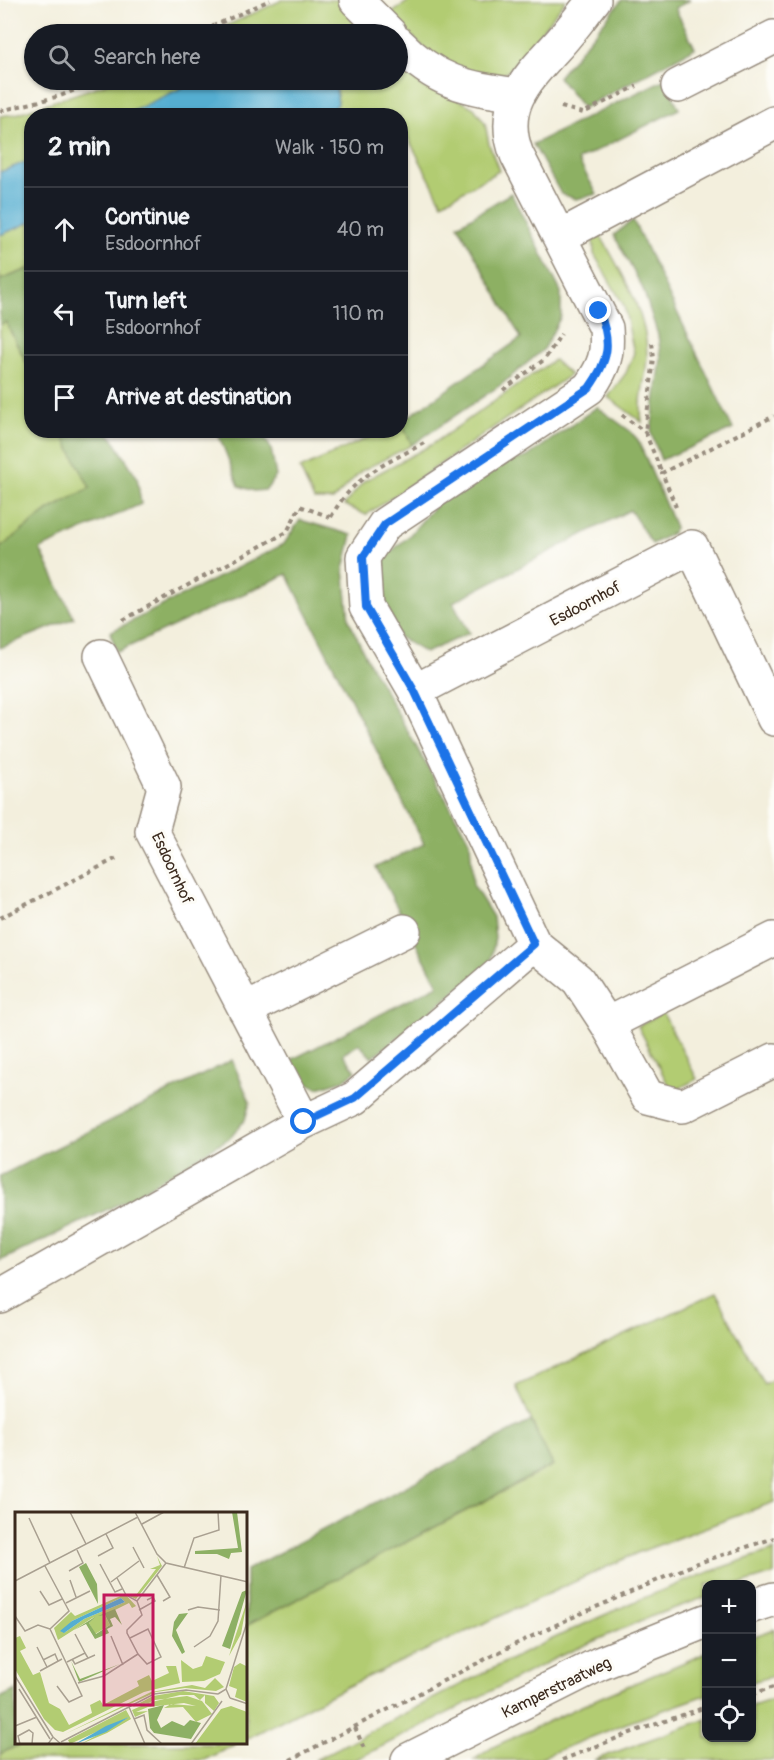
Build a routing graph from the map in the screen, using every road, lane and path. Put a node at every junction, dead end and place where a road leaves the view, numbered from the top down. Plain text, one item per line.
1 (270, 0) edge
2 (356, 0) edge
3 (594, 0) edge
4 (218, 24) edge
5 (380, 24) edge
6 (774, 37) edge
7 (408, 54) edge
8 (678, 86) joint
9 (75, 90) edge
10 (517, 95) junction
11 (0, 111) edge
12 (774, 123) edge
13 (561, 236) junction
14 (583, 278) junction
15 (498, 393) dead end
16 (774, 416) edge
17 (434, 437) dead end
18 (331, 517) junction
19 (379, 534) junction
20 (692, 547) junction
21 (101, 656) joint
22 (415, 692) junction
23 (774, 719) edge
24 (152, 831) junction
25 (0, 918) edge
26 (404, 932) dead end
27 (774, 939) edge
28 (534, 944) junction
29 (246, 1010) junction
30 (608, 1024) junction
31 (774, 1060) edge
32 (304, 1122) junction
33 (0, 1296) edge
34 (774, 1538) edge
35 (774, 1599) edge
36 (756, 1605) edge
37 (702, 1623) edge
38 (774, 1687) edge
39 (756, 1693) edge
40 (702, 1708) edge
41 (355, 1727) junction
42 (290, 1760) edge
43 (369, 1760) edge
44 (408, 1760) edge
45 (562, 1760) edge

1 - 4 path
2 - 5 street
3 - 10 street
6 - 8 street
7 - 10 street
8 - 10 path
9 - 11 path
10 - 13 street
12 - 13 street
13 - 14 street
14 - 15 path
14 - 19 street
16 - 20 path
17 - 18 path
18 - 19 path
18 - 21 path
19 - 22 street
20 - 22 street, Esdoornhof
20 - 23 street
21 - 24 street, Esdoornhof
22 - 28 street
24 - 25 path
24 - 29 street, Esdoornhof
26 - 29 street
27 - 30 street
28 - 30 street
28 - 32 street
29 - 32 street, Esdoornhof
30 - 31 street
32 - 33 street
34 - 41 path
35 - 36 street
37 - 44 street, Kamperstraatweg
38 - 39 path
40 - 45 path
41 - 42 path
41 - 43 path

